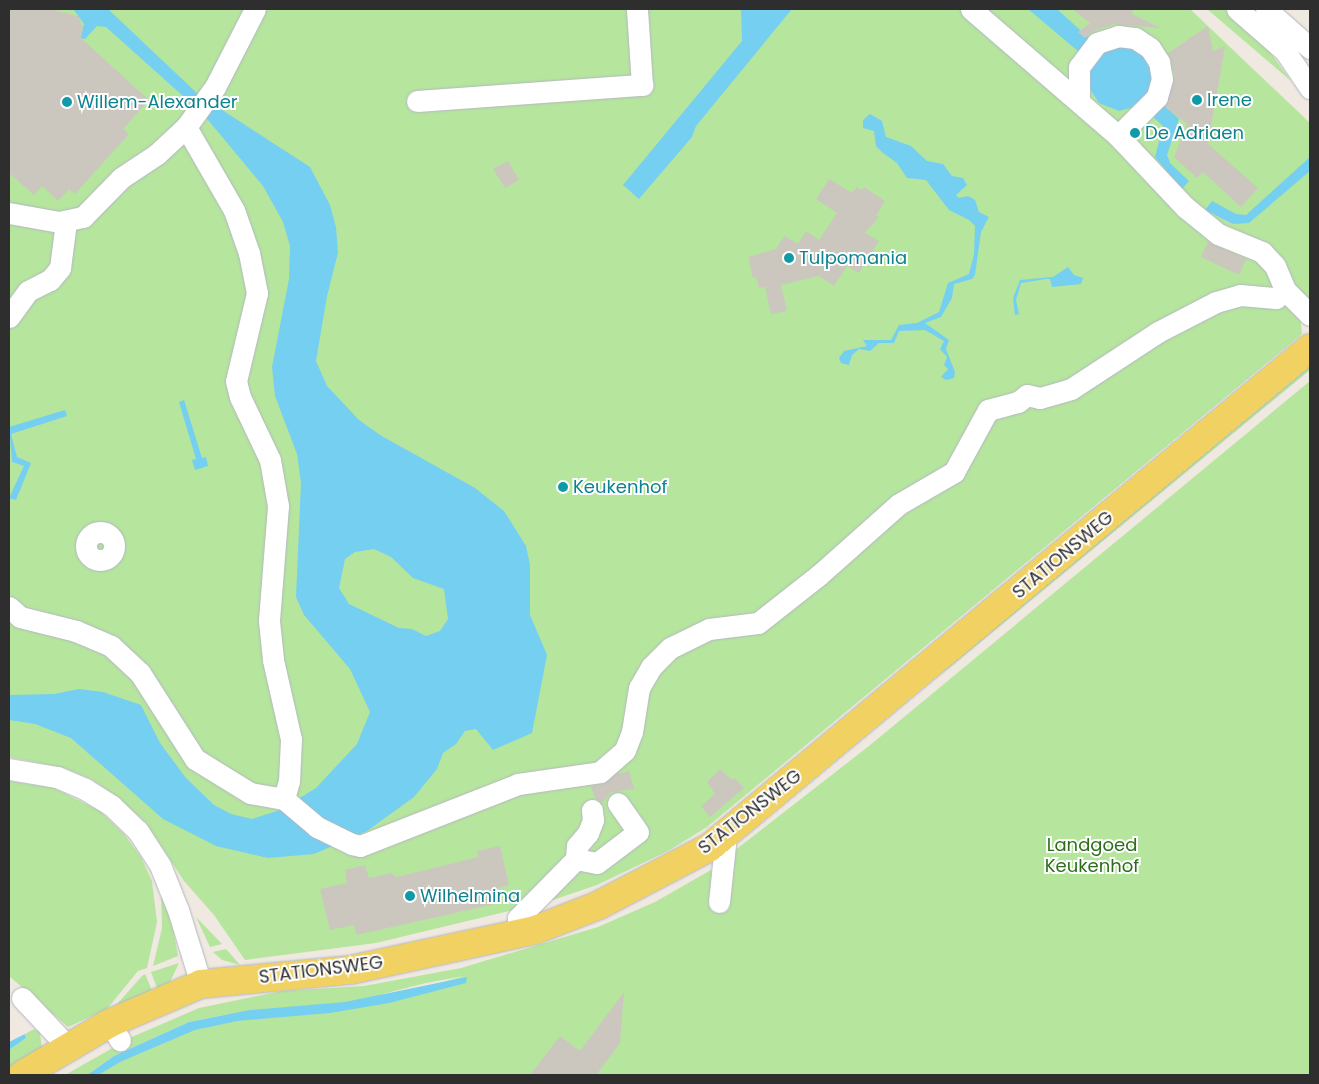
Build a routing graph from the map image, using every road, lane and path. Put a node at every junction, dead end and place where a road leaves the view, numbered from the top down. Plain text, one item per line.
1 (255, 9) edge
2 (637, 9) edge
3 (971, 9) edge
4 (1237, 9) edge
5 (1266, 9) edge
6 (1310, 48) edge
7 (1310, 88) edge
8 (417, 101) dead end
9 (1079, 102) junction
10 (188, 124) junction
11 (1118, 136) junction
12 (9, 213) edge
13 (66, 222) junction
14 (1285, 290) junction
15 (1310, 315) edge
16 (9, 318) edge
17 (1310, 348) edge
18 (9, 608) edge
19 (9, 769) edge
20 (285, 800) junction
21 (618, 803) dead end
22 (592, 810) dead end
23 (726, 834) junction
24 (576, 859) junction
25 (719, 902) dead end
26 (517, 934) junction
27 (201, 984) junction
28 (22, 998) dead end
29 (69, 1048) junction
30 (22, 1075) edge

1 - 10 street
2 - 8 street
3 - 9 street
4 - 7 street
5 - 6 street
9 - 11 street
9 - 11 street
10 - 13 street
10 - 20 street
11 - 14 street
12 - 13 street
13 - 16 street
14 - 15 street
14 - 20 street
17 - 23 main road, STATIONSWEG
18 - 20 street
19 - 27 street
21 - 24 street
22 - 24 street
23 - 25 street
23 - 26 main road, STATIONSWEG
24 - 26 street
26 - 27 main road, STATIONSWEG
27 - 29 main road, STATIONSWEG
28 - 29 street
29 - 30 main road, STATIONSWEG

